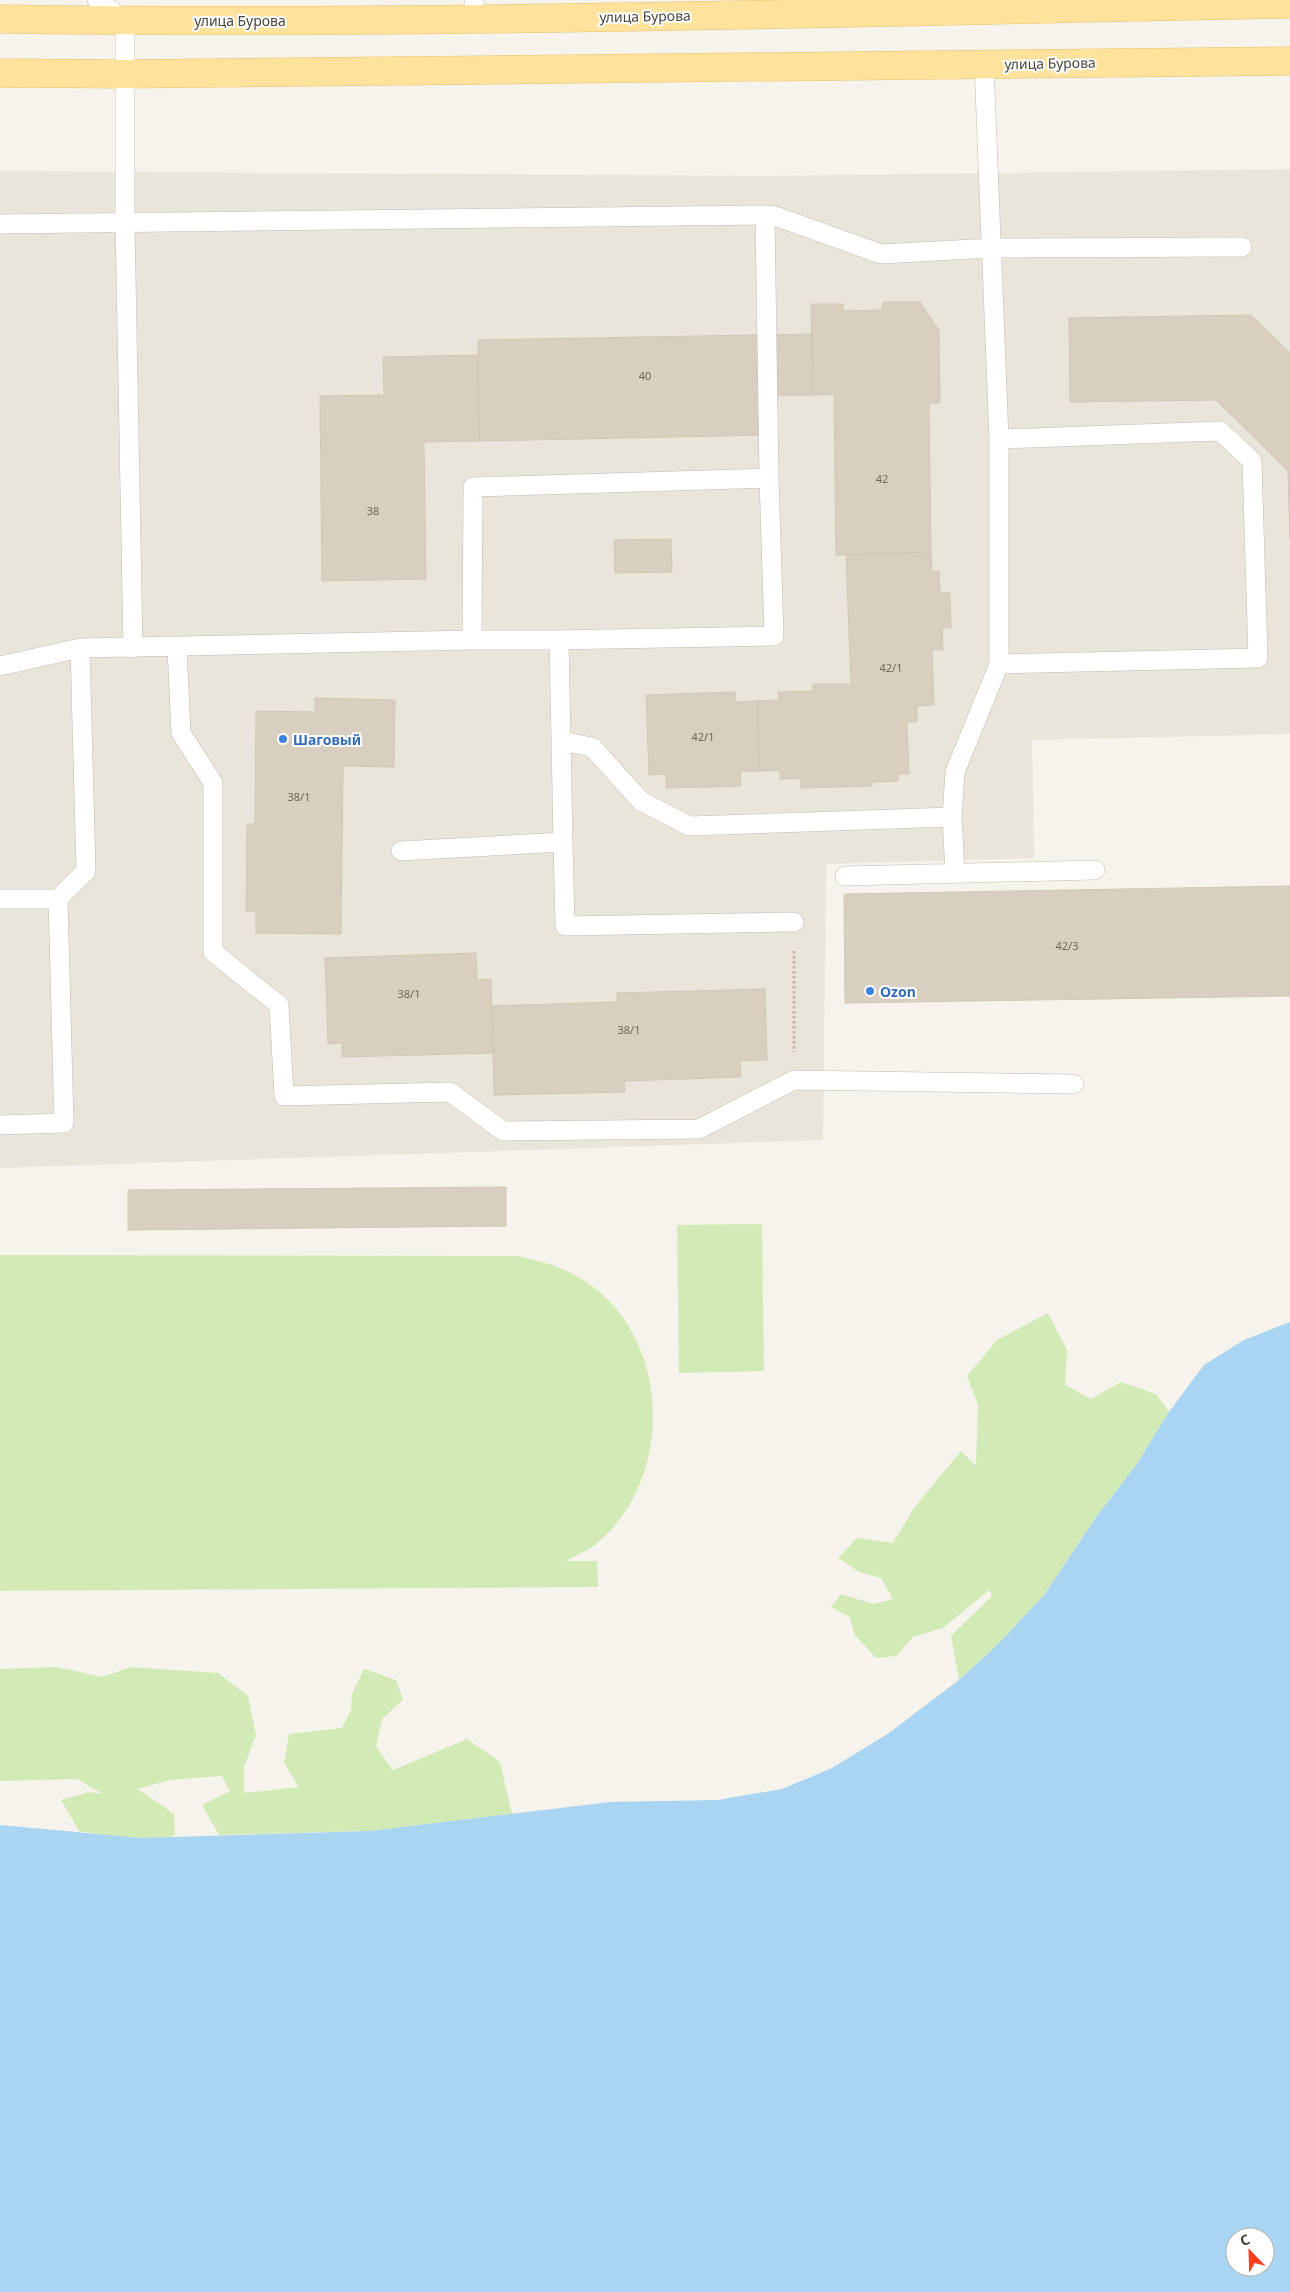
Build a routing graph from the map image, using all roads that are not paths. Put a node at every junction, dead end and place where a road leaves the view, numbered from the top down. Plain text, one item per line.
1 (97, 0) edge
2 (1122, 4) edge
3 (1290, 4) edge
4 (794, 6) edge
5 (643, 8) edge
6 (474, 9) edge
7 (0, 19) edge
8 (125, 21) junction
9 (1290, 61) edge
10 (984, 64) junction
11 (0, 73) edge
12 (125, 74) junction
13 (764, 215) junction
14 (126, 223) junction
15 (0, 224) edge
16 (1242, 247) dead end
17 (992, 248) junction
18 (999, 438) junction
19 (769, 478) junction
20 (472, 640) junction
21 (552, 640) junction
22 (178, 647) junction
23 (80, 648) junction
24 (133, 648) junction
25 (999, 664) junction
26 (0, 666) edge
27 (560, 741) junction
28 (952, 817) junction
29 (563, 842) junction
30 (401, 850) dead end
31 (1095, 870) dead end
32 (955, 873) junction
33 (846, 876) dead end
34 (0, 899) edge
35 (58, 899) junction
36 (794, 922) road end
37 (1074, 1084) dead end
38 (0, 1125) edge

1 - 8 lane
2 - 3 main road, улица Бурова
2 - 4 main road, улица Бурова
4 - 5 main road, улица Бурова
5 - 6 main road, улица Бурова
6 - 8 main road, улица Бурова
7 - 8 main road, улица Бурова
8 - 12 lane
9 - 10 main road, улица Бурова
10 - 12 main road, улица Бурова
10 - 17 lane
11 - 12 main road, улица Бурова
12 - 14 lane
13 - 14 lane
13 - 17 lane
13 - 19 lane
14 - 15 lane
14 - 24 lane
16 - 17 lane
17 - 18 lane
18 - 25 lane
18 - 25 lane
19 - 20 lane
19 - 21 lane
20 - 21 lane
20 - 22 lane
21 - 27 lane
22 - 24 lane
22 - 37 lane
23 - 24 lane
23 - 26 lane
23 - 35 lane
25 - 28 lane
27 - 28 lane
27 - 29 lane
28 - 32 lane
29 - 30 lane
29 - 36 lane
31 - 32 lane
32 - 33 lane
34 - 35 lane
35 - 38 lane

